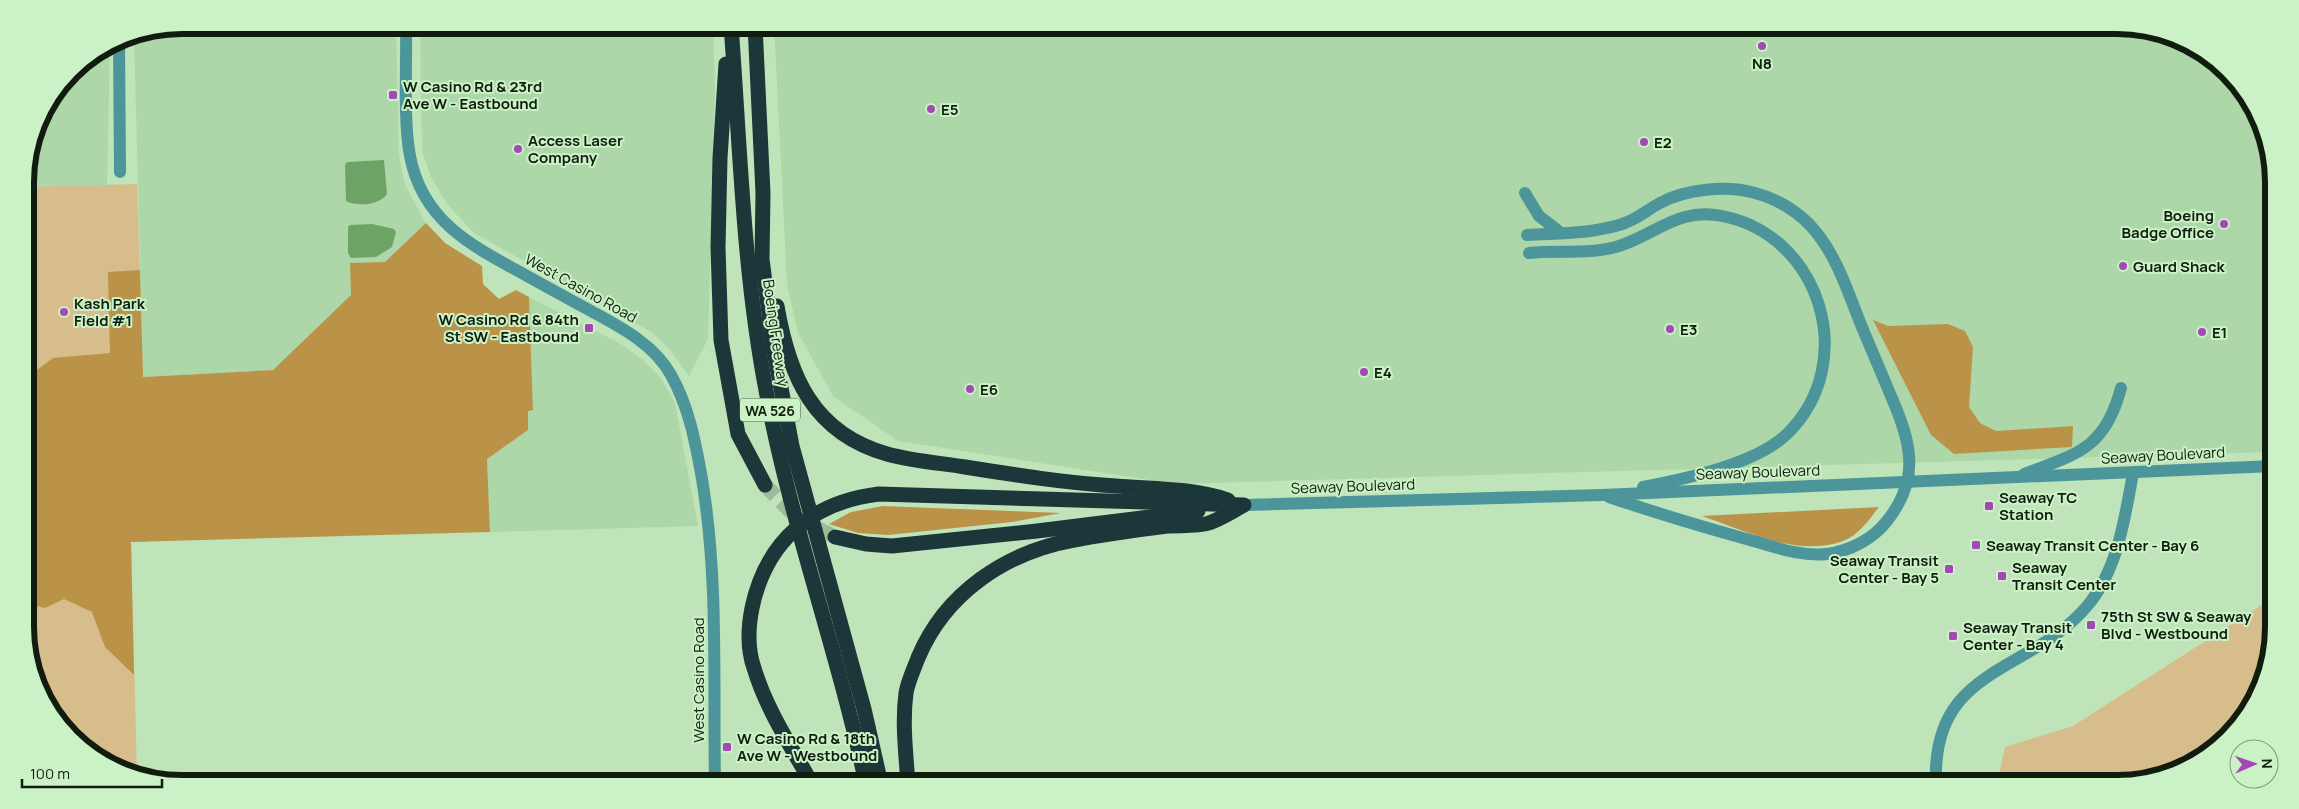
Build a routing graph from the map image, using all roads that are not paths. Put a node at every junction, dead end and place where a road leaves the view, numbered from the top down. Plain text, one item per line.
1 (406, 34) edge
2 (728, 34) edge
3 (730, 34) edge
4 (755, 34) edge
5 (119, 48) edge
6 (120, 172) dead end
7 (763, 193) junction
8 (1525, 193) dead end
9 (1562, 233) junction
10 (1528, 235) dead end
11 (1529, 253) dead end
12 (2121, 388) dead end
13 (2265, 466) edge
14 (2133, 473) junction
15 (2012, 479) junction
16 (765, 485) tunnel mouth
17 (1602, 495) junction
18 (1244, 505) junction
19 (835, 538) tunnel mouth
20 (714, 775) edge
21 (807, 775) edge
22 (864, 775) edge
23 (879, 775) edge
24 (907, 775) edge
25 (1935, 775) edge

1 - 20 street, West Casino Road
2 - 16 highway
3 - 22 highway, Boeing Freeway / WA 526
4 - 7 highway, Boeing Freeway / WA 526
5 - 6 street
7 - 18 highway
7 - 23 highway, Boeing Freeway / WA 526
8 - 9 street
9 - 10 street
9 - 17 street
11 - 17 street
12 - 15 street
13 - 14 street, Seaway Boulevard
14 - 15 street, Seaway Boulevard
14 - 25 street
15 - 17 street, Seaway Boulevard
17 - 18 street, Seaway Boulevard
18 - 19 highway
18 - 21 highway
18 - 24 highway

